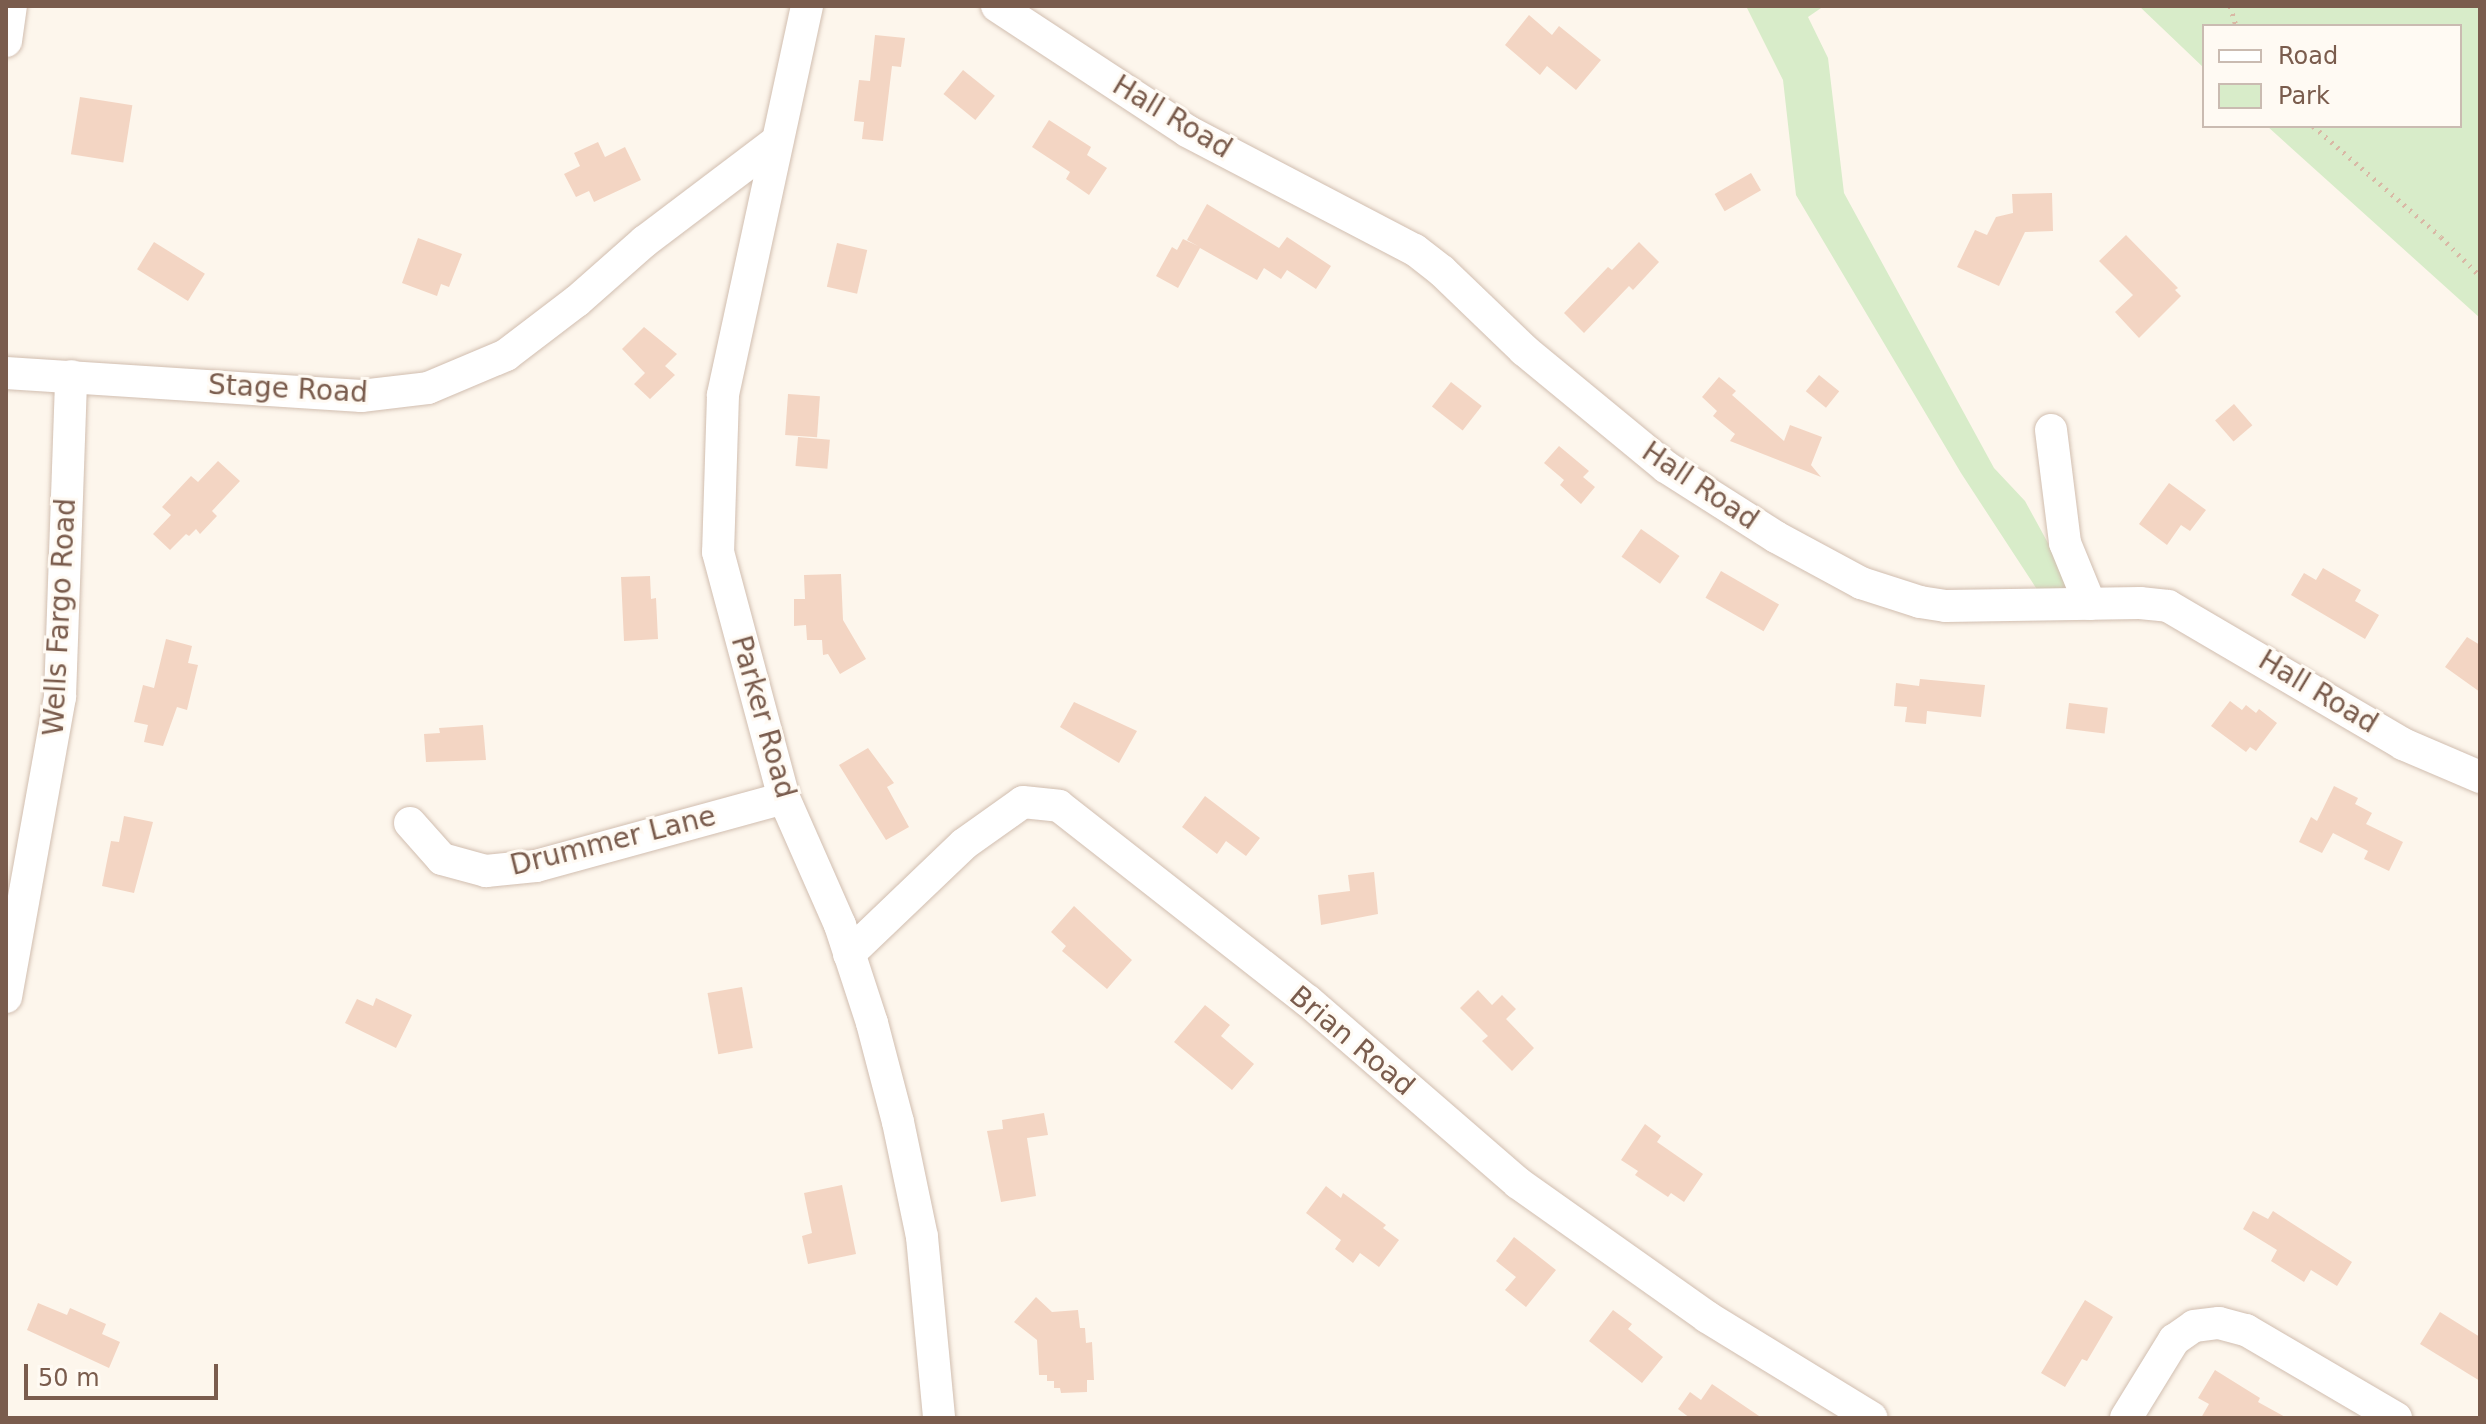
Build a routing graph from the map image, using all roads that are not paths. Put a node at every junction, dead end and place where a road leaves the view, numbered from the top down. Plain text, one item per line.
1 (11, 6) edge
2 (807, 6) edge
3 (997, 6) edge
4 (6, 41) edge
5 (777, 141) junction
6 (6, 373) edge
7 (71, 376) junction
8 (2051, 430) dead end
9 (2090, 604) junction
10 (2480, 777) edge
11 (784, 798) junction
12 (410, 823) dead end
13 (849, 954) junction
14 (6, 997) edge
15 (939, 1418) edge
16 (1872, 1418) edge
17 (2126, 1418) edge
18 (2396, 1418) edge

1 - 4 street
2 - 5 street, Parker Road
3 - 9 street, Hall Road
5 - 7 street, Stage Road
5 - 11 street, Parker Road
6 - 7 street, Stage Road
7 - 14 street, Wells Fargo Road
8 - 9 street
9 - 10 street, Hall Road
11 - 12 street, Drummer Lane
11 - 13 street, Parker Road
13 - 15 street, Parker Road
13 - 16 street, Brian Road
17 - 18 street

